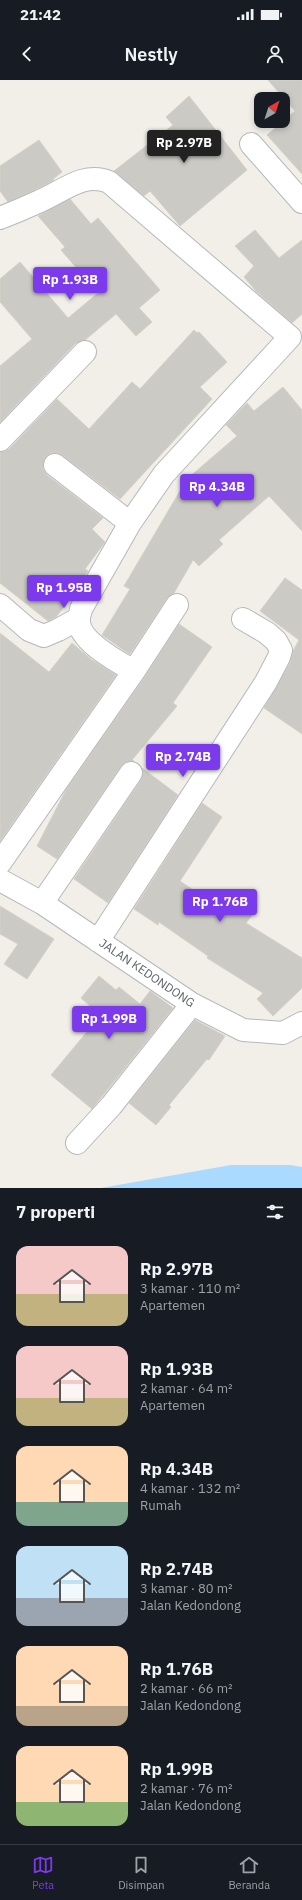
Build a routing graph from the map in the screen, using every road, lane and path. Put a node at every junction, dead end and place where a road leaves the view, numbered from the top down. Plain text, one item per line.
1 (251, 144) dead end
2 (302, 202) edge
3 (0, 218) edge
4 (85, 352) dead end
5 (0, 440) edge
6 (55, 465) dead end
7 (130, 523) junction
8 (0, 605) edge
9 (177, 605) dead end
10 (78, 619) junction
11 (243, 619) dead end
12 (134, 671) junction
13 (131, 773) dead end
14 (0, 862) edge
15 (0, 880) edge
16 (42, 902) junction
17 (98, 941) junction
18 (192, 1004) junction
19 (302, 1023) edge
20 (77, 1144) dead end

1 - 2 street
3 - 7 street
4 - 5 street
6 - 7 street
7 - 10 street
8 - 10 street
9 - 12 street
10 - 12 street
11 - 17 street
12 - 14 street
13 - 16 street
15 - 16 street, JALAN KEDONDONG
16 - 17 street, JALAN KEDONDONG
17 - 18 street, JALAN KEDONDONG
18 - 19 street, JALAN KEDONDONG
18 - 20 street

